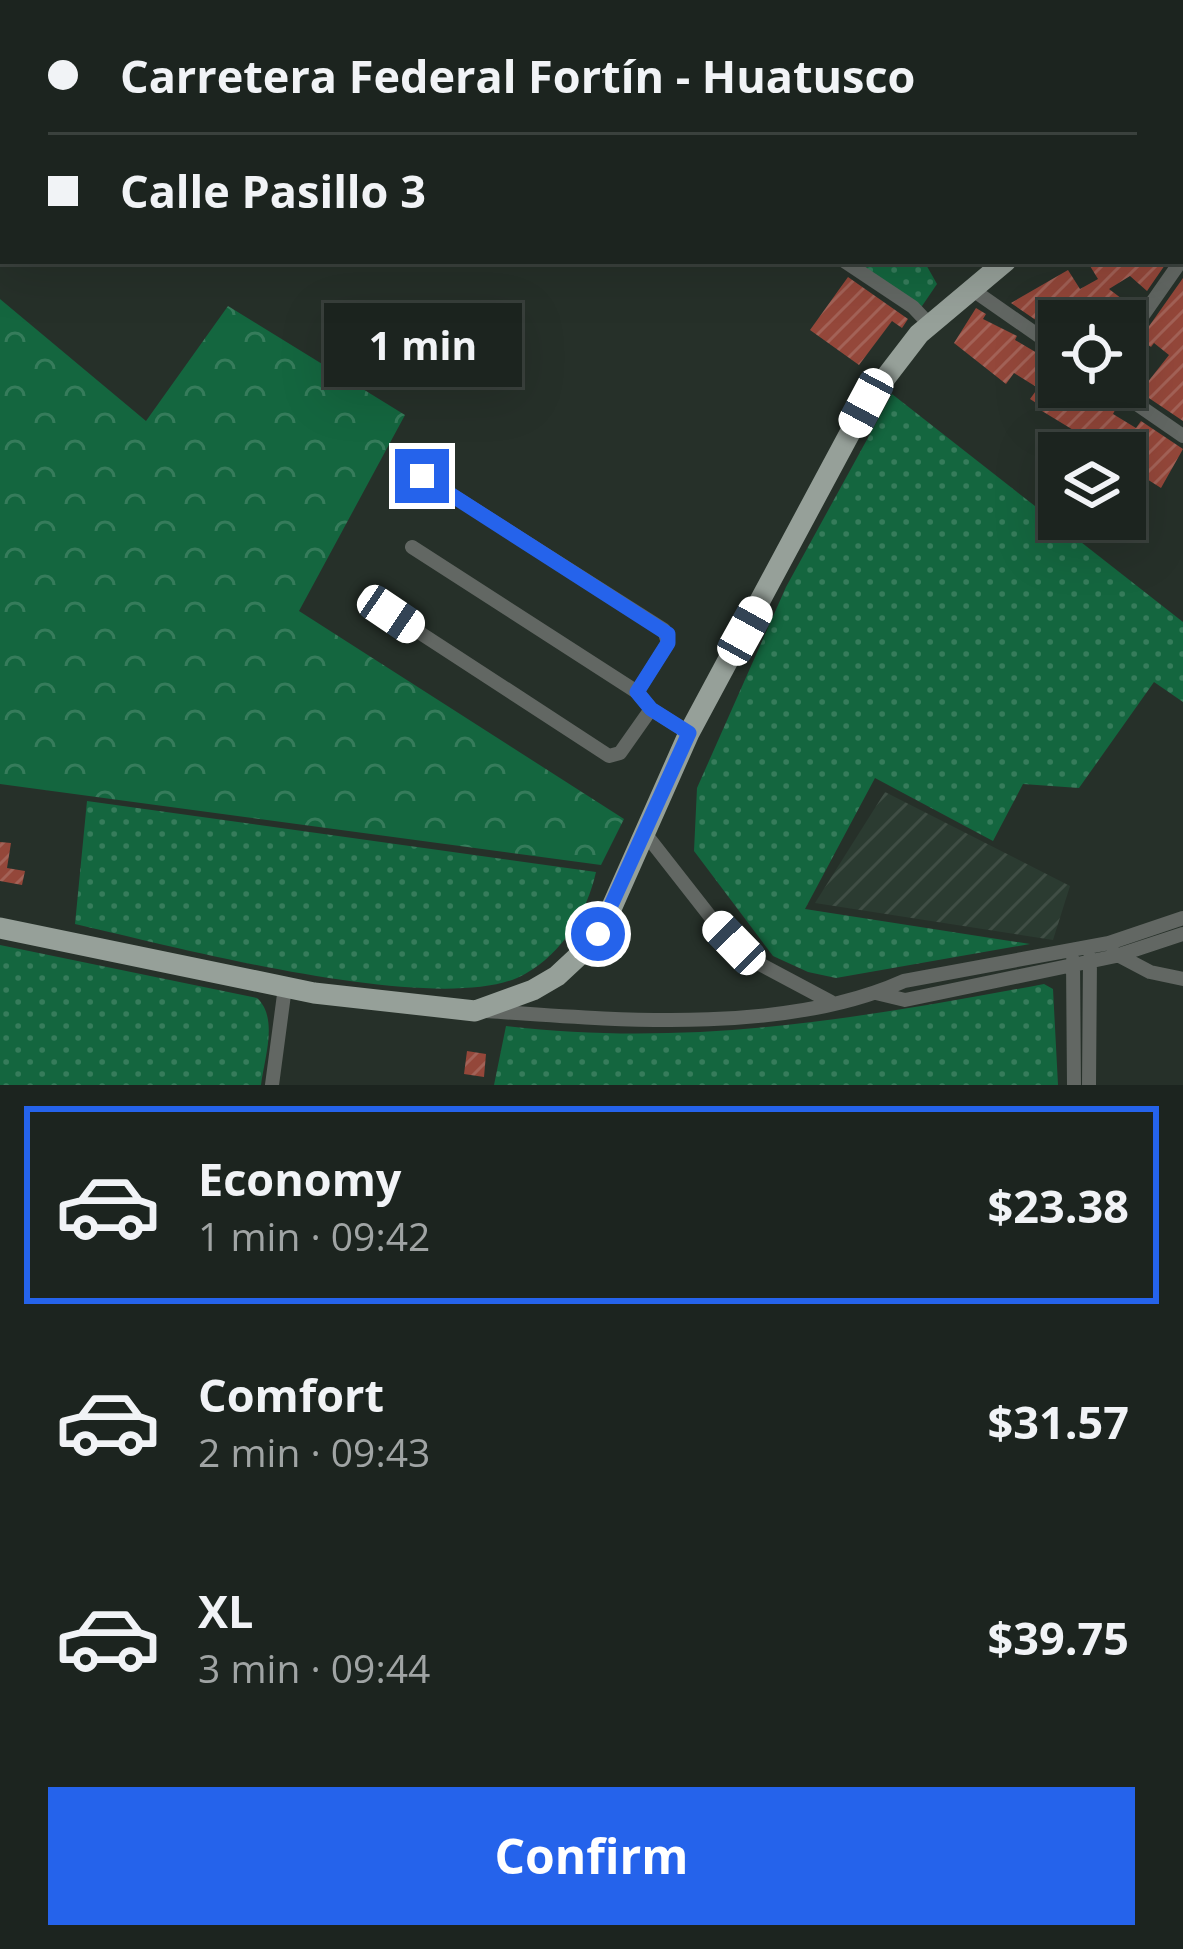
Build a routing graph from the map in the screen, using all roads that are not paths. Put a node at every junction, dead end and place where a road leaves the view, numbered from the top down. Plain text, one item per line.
1 (848, 264) edge
2 (1002, 264) edge
3 (1179, 264) edge
4 (970, 288) junction
5 (1146, 311) edge
6 (930, 325) junction
7 (1038, 335) edge
8 (1142, 408) edge
9 (1183, 436) edge
10 (422, 476) dead end
11 (412, 547) dead end
12 (391, 614) dead end
13 (637, 692) junction
14 (651, 709) junction
15 (689, 733) junction
16 (644, 832) junction
17 (1183, 918) edge
18 (0, 928) edge
19 (1183, 934) edge
20 (1112, 950) junction
21 (1090, 954) junction
22 (1073, 957) junction
23 (1183, 979) edge
24 (285, 987) junction
25 (831, 1002) junction
26 (475, 1011) junction
27 (272, 1085) edge
28 (1075, 1085) edge
29 (1089, 1085) edge

1 - 6 street
2 - 4 main road
3 - 5 street
4 - 6 main road
4 - 7 street
6 - 15 main road
8 - 9 street
10 - 13 street
11 - 13 street
12 - 14 street
13 - 14 street
14 - 15 street
15 - 16 main road
16 - 25 street
16 - 26 main road
17 - 20 street
18 - 24 main road
19 - 20 street
20 - 21 street
20 - 23 street
21 - 22 street
21 - 29 street
22 - 25 street
22 - 28 street
24 - 26 main road
24 - 27 street
25 - 26 street

